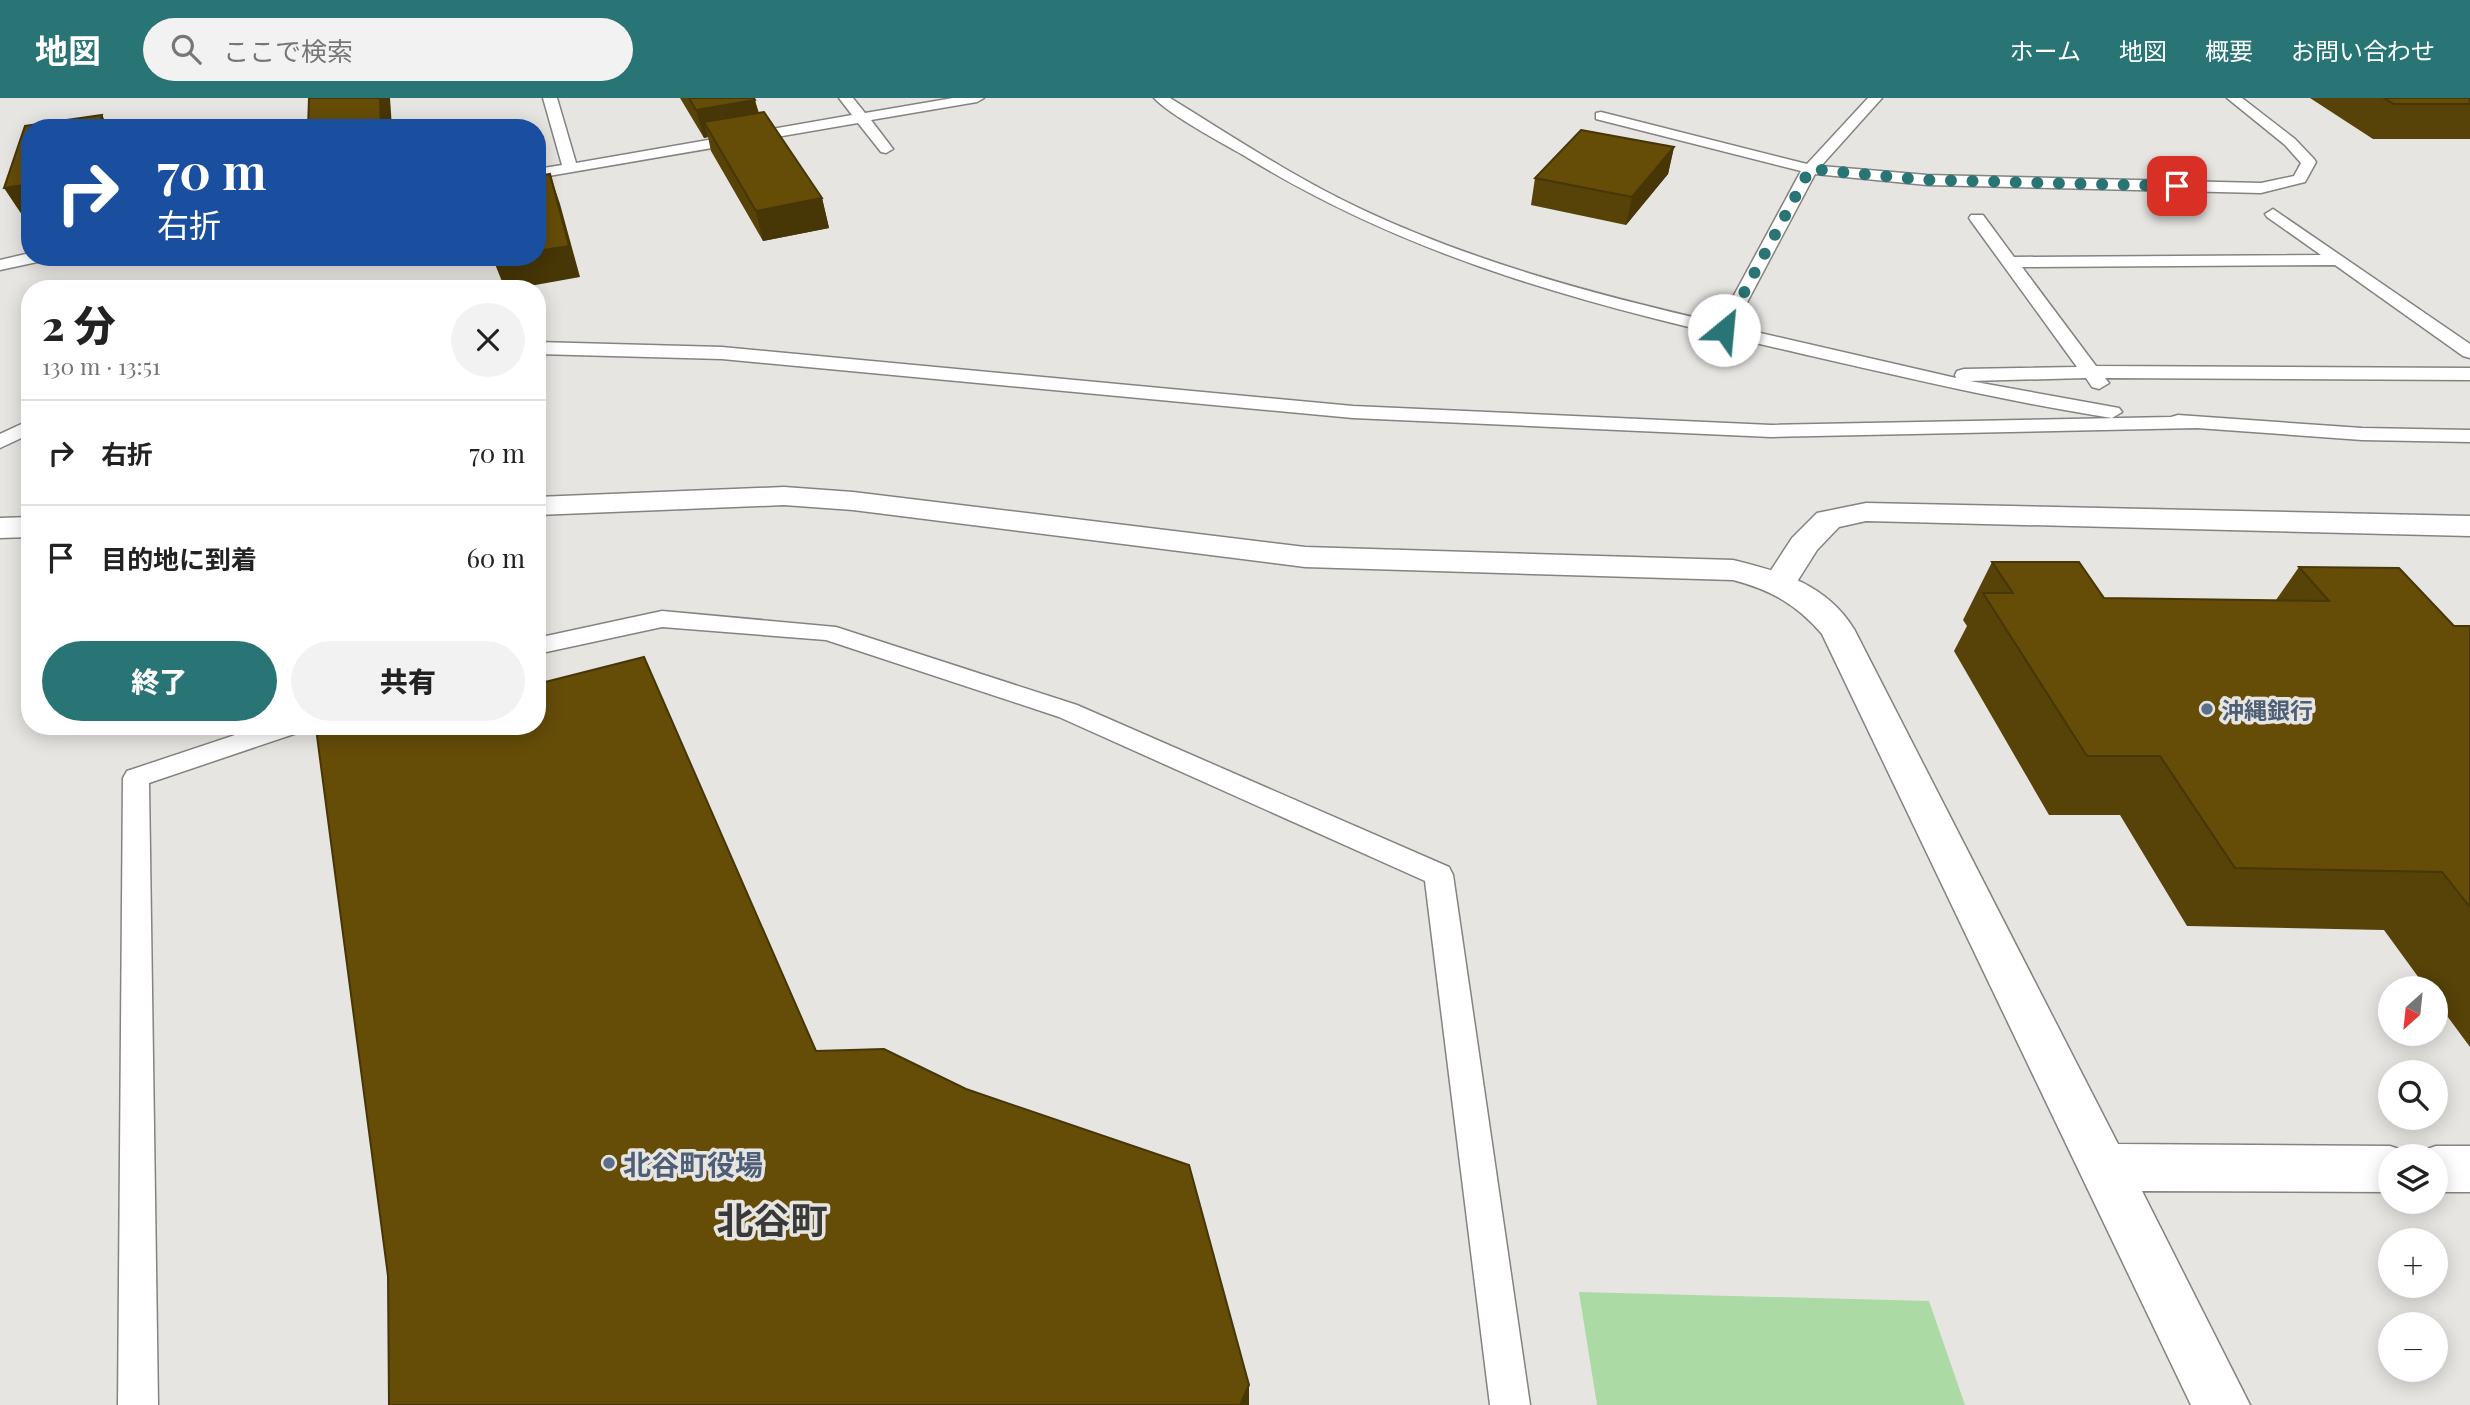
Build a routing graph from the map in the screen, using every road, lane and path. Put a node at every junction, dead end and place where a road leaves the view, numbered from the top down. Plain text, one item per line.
1 (550, 98) edge
2 (846, 98) edge
3 (977, 98) edge
4 (1161, 98) edge
5 (1875, 98) edge
6 (2234, 98) edge
7 (861, 116) junction
8 (1601, 116) dead end
9 (886, 149) dead end
10 (570, 168) junction
11 (1810, 169) junction
12 (546, 172) edge
13 (2273, 214) dead end
14 (1977, 218) dead end
15 (21, 260) edge
16 (2338, 260) junction
17 (2009, 262) junction
18 (0, 265) edge
19 (1724, 330) junction
20 (546, 348) edge
21 (2470, 352) edge
22 (2091, 372) junction
23 (2470, 374) edge
24 (1924, 376) junction
25 (2121, 413) junction
26 (2194, 423) junction
27 (21, 431) edge
28 (2470, 436) edge
29 (0, 442) edge
30 (548, 506) edge
31 (2470, 526) edge
32 (21, 527) edge
33 (0, 528) edge
34 (1781, 581) junction
35 (546, 644) edge
36 (264, 735) edge
37 (2102, 1167) junction
38 (2378, 1169) edge
39 (2448, 1169) edge
40 (2470, 1169) edge
41 (138, 1405) edge
42 (1510, 1405) edge
43 (2221, 1405) edge

1 - 10 lane
2 - 7 lane
3 - 7 lane
4 - 19 lane
5 - 11 lane
6 - 11 lane
7 - 9 lane
7 - 10 lane
8 - 11 lane
10 - 12 lane
11 - 19 lane
13 - 16 lane
14 - 17 lane
15 - 18 lane
16 - 17 lane
16 - 21 lane
17 - 22 lane
19 - 24 lane
20 - 26 lane
22 - 23 lane
22 - 24 lane
22 - 25 lane
24 - 25 lane
25 - 26 lane
26 - 28 lane
27 - 29 lane
30 - 34 street
31 - 34 street
32 - 33 street
34 - 37 street
35 - 42 lane
36 - 41 lane
37 - 38 street
37 - 43 street
39 - 40 street

